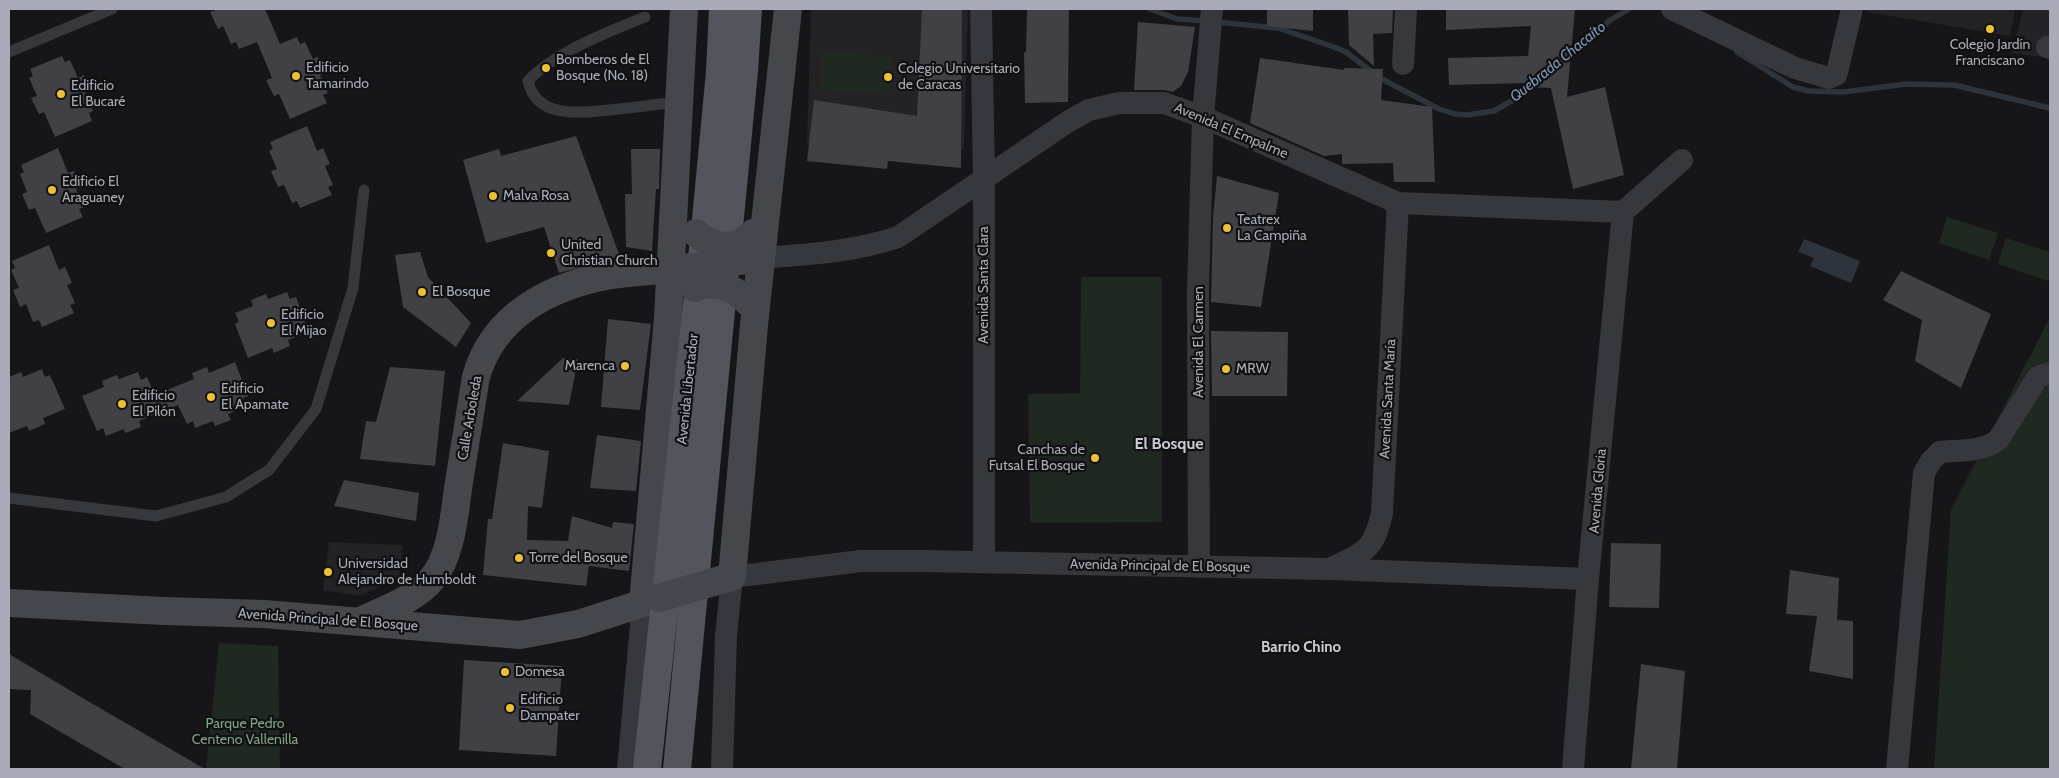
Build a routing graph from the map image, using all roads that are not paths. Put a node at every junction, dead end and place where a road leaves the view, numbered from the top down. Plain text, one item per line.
1 (112, 9) edge
2 (684, 9) edge
3 (712, 9) edge
4 (723, 9) edge
5 (748, 9) edge
6 (767, 9) edge
7 (788, 9) edge
8 (981, 9) edge
9 (1212, 9) edge
10 (1406, 9) edge
11 (1672, 9) edge
12 (1852, 9) edge
13 (645, 17) dead end
14 (9, 52) edge
15 (1403, 64) dead end
16 (680, 102) junction
17 (1203, 117) junction
18 (737, 142) junction
19 (1682, 160) dead end
20 (710, 180) junction
21 (984, 180) junction
22 (364, 190) dead end
23 (1398, 203) junction
24 (1623, 212) junction
25 (674, 213) junction
26 (758, 243) junction
27 (687, 275) junction
28 (752, 307) junction
29 (2050, 373) edge
30 (9, 498) edge
31 (984, 562) junction
32 (1199, 567) junction
33 (1329, 569) junction
34 (728, 578) junction
35 (1588, 579) junction
36 (651, 601) junction
37 (9, 603) edge
38 (359, 621) junction
39 (628, 769) edge
40 (647, 769) edge
41 (677, 769) edge
42 (722, 769) edge
43 (1573, 769) edge
44 (1897, 769) edge

1 - 14 lane
2 - 16 main road
3 - 20 main road
4 - 20 main road, Avenida Libertador
5 - 18 main road, Avenida Libertador
6 - 18 main road
7 - 26 main road
8 - 21 street, Avenida Santa Clara
9 - 17 street, Avenida El Carmen
10 - 15 street
11 - 12 street
13 - 16 lane
16 - 25 main road
17 - 21 street, Avenida El Empalme
17 - 23 street, Avenida El Empalme
17 - 32 street, Avenida El Carmen
18 - 41 main road, Avenida Libertador
19 - 24 street
20 - 40 main road, Avenida Libertador
21 - 26 street, Avenida El Empalme
21 - 31 street, Avenida Santa Clara
22 - 30 lane
23 - 24 street, Avenida El Empalme
23 - 33 street, Avenida Santa María
24 - 35 street, Avenida Gloria
25 - 26 main road, bridge
25 - 27 main road
26 - 27 main road, bridge
26 - 28 main road
27 - 28 main road, bridge
27 - 36 main road, Avenida Libertador
27 - 38 main road, Calle Arboleda
28 - 34 main road
29 - 44 street
31 - 32 street, Avenida Principal de El Bosque
31 - 34 street, Avenida Principal de El Bosque
32 - 33 street, Avenida Principal de El Bosque
33 - 35 street, Avenida Principal de El Bosque
34 - 36 main road, Avenida Principal de El Bosque, bridge
34 - 42 street
35 - 43 street, Avenida Gloria
36 - 38 main road, Avenida Principal de El Bosque
36 - 39 street, Avenida Libertador
37 - 38 main road, Avenida Principal de El Bosque

